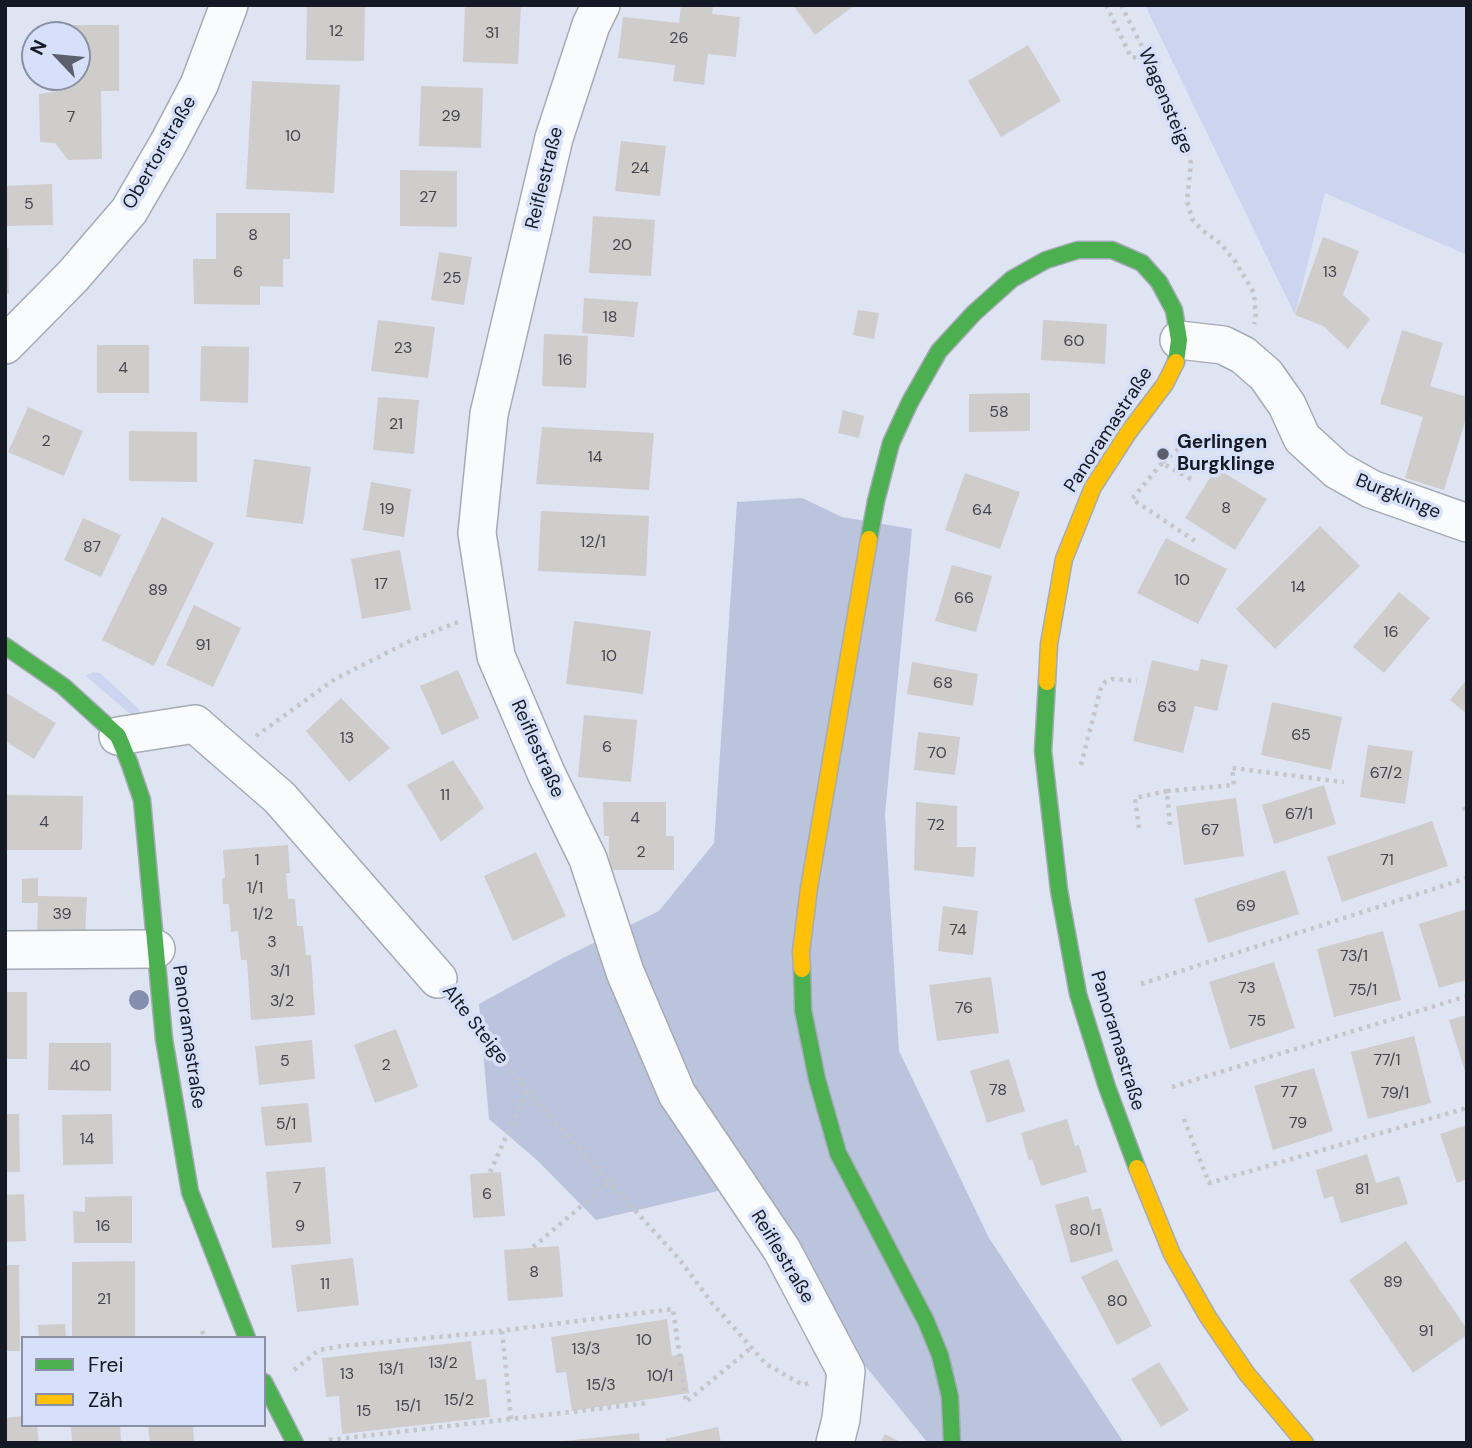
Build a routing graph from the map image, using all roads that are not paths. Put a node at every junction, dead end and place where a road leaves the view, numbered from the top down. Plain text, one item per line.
1 (229, 5) edge
2 (601, 5) edge
3 (1180, 340) junction
4 (5, 345) edge
5 (1467, 523) edge
6 (5, 646) edge
7 (118, 736) junction
8 (156, 949) junction
9 (5, 950) edge
10 (438, 979) road end
11 (246, 1336) edge
12 (266, 1386) edge
13 (295, 1443) edge
14 (835, 1443) edge
15 (952, 1443) edge
16 (1305, 1443) edge

1 - 4 street, Obertorstraße
2 - 14 street, Reiflestraße
3 - 5 street, Burgklinge
3 - 15 main road, Panoramastraße
3 - 16 main road, Panoramastraße
6 - 7 main road
7 - 8 main road, Panoramastraße
7 - 10 street, Alte Steige
8 - 9 street
8 - 11 main road, Panoramastraße
12 - 13 main road

